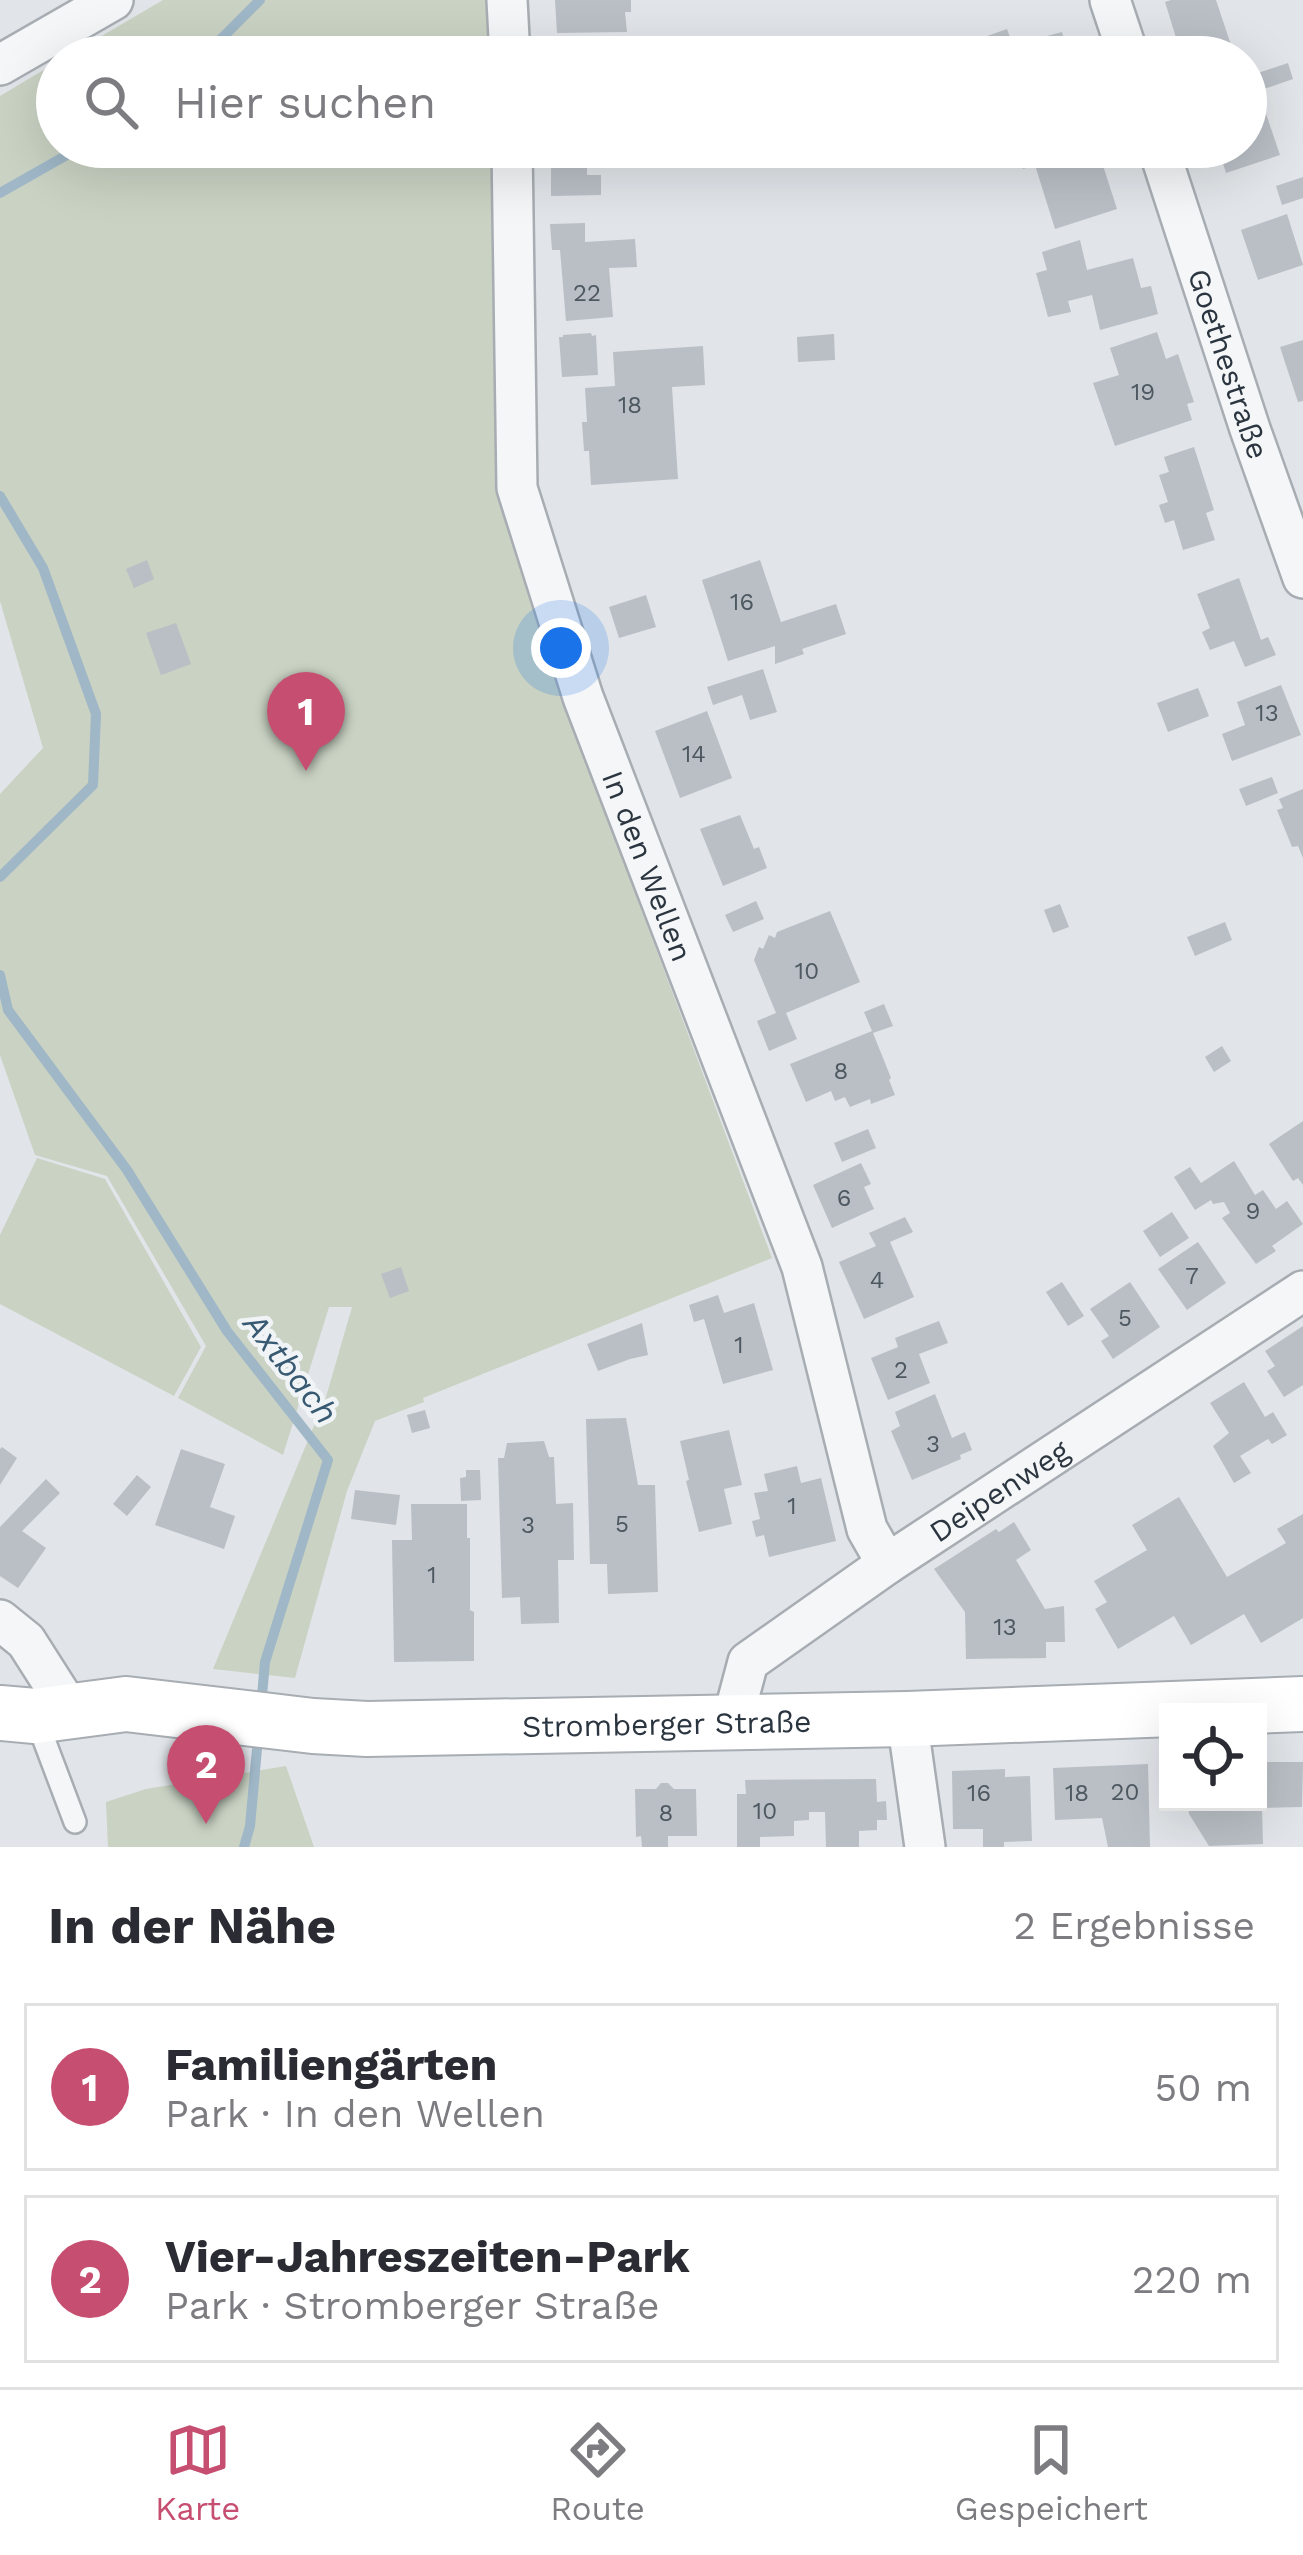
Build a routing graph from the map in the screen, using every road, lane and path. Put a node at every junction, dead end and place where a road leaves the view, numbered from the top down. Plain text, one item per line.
1 (113, 0) edge
2 (507, 0) edge
3 (1110, 0) edge
4 (50, 36) edge
5 (509, 36) edge
6 (1122, 36) edge
7 (36, 44) edge
8 (0, 65) edge
9 (512, 168) edge
10 (1165, 168) edge
11 (1303, 578) edge
12 (1303, 1291) edge
13 (887, 1564) junction
14 (0, 1620) edge
15 (1303, 1704) edge
16 (26, 1719) edge
17 (907, 1719) junction
18 (732, 1722) junction
19 (75, 1822) dead end
20 (925, 1847) edge

1 - 4 street
2 - 5 street
3 - 6 street
7 - 8 street
9 - 13 street, In den Wellen
10 - 11 street, Goethestraße
12 - 13 street, Deipenweg
13 - 18 street, Deipenweg
14 - 16 street
15 - 17 main road, Stromberger Straße
16 - 18 main road, Stromberger Straße
16 - 19 lane
17 - 18 main road, Stromberger Straße
17 - 20 street

